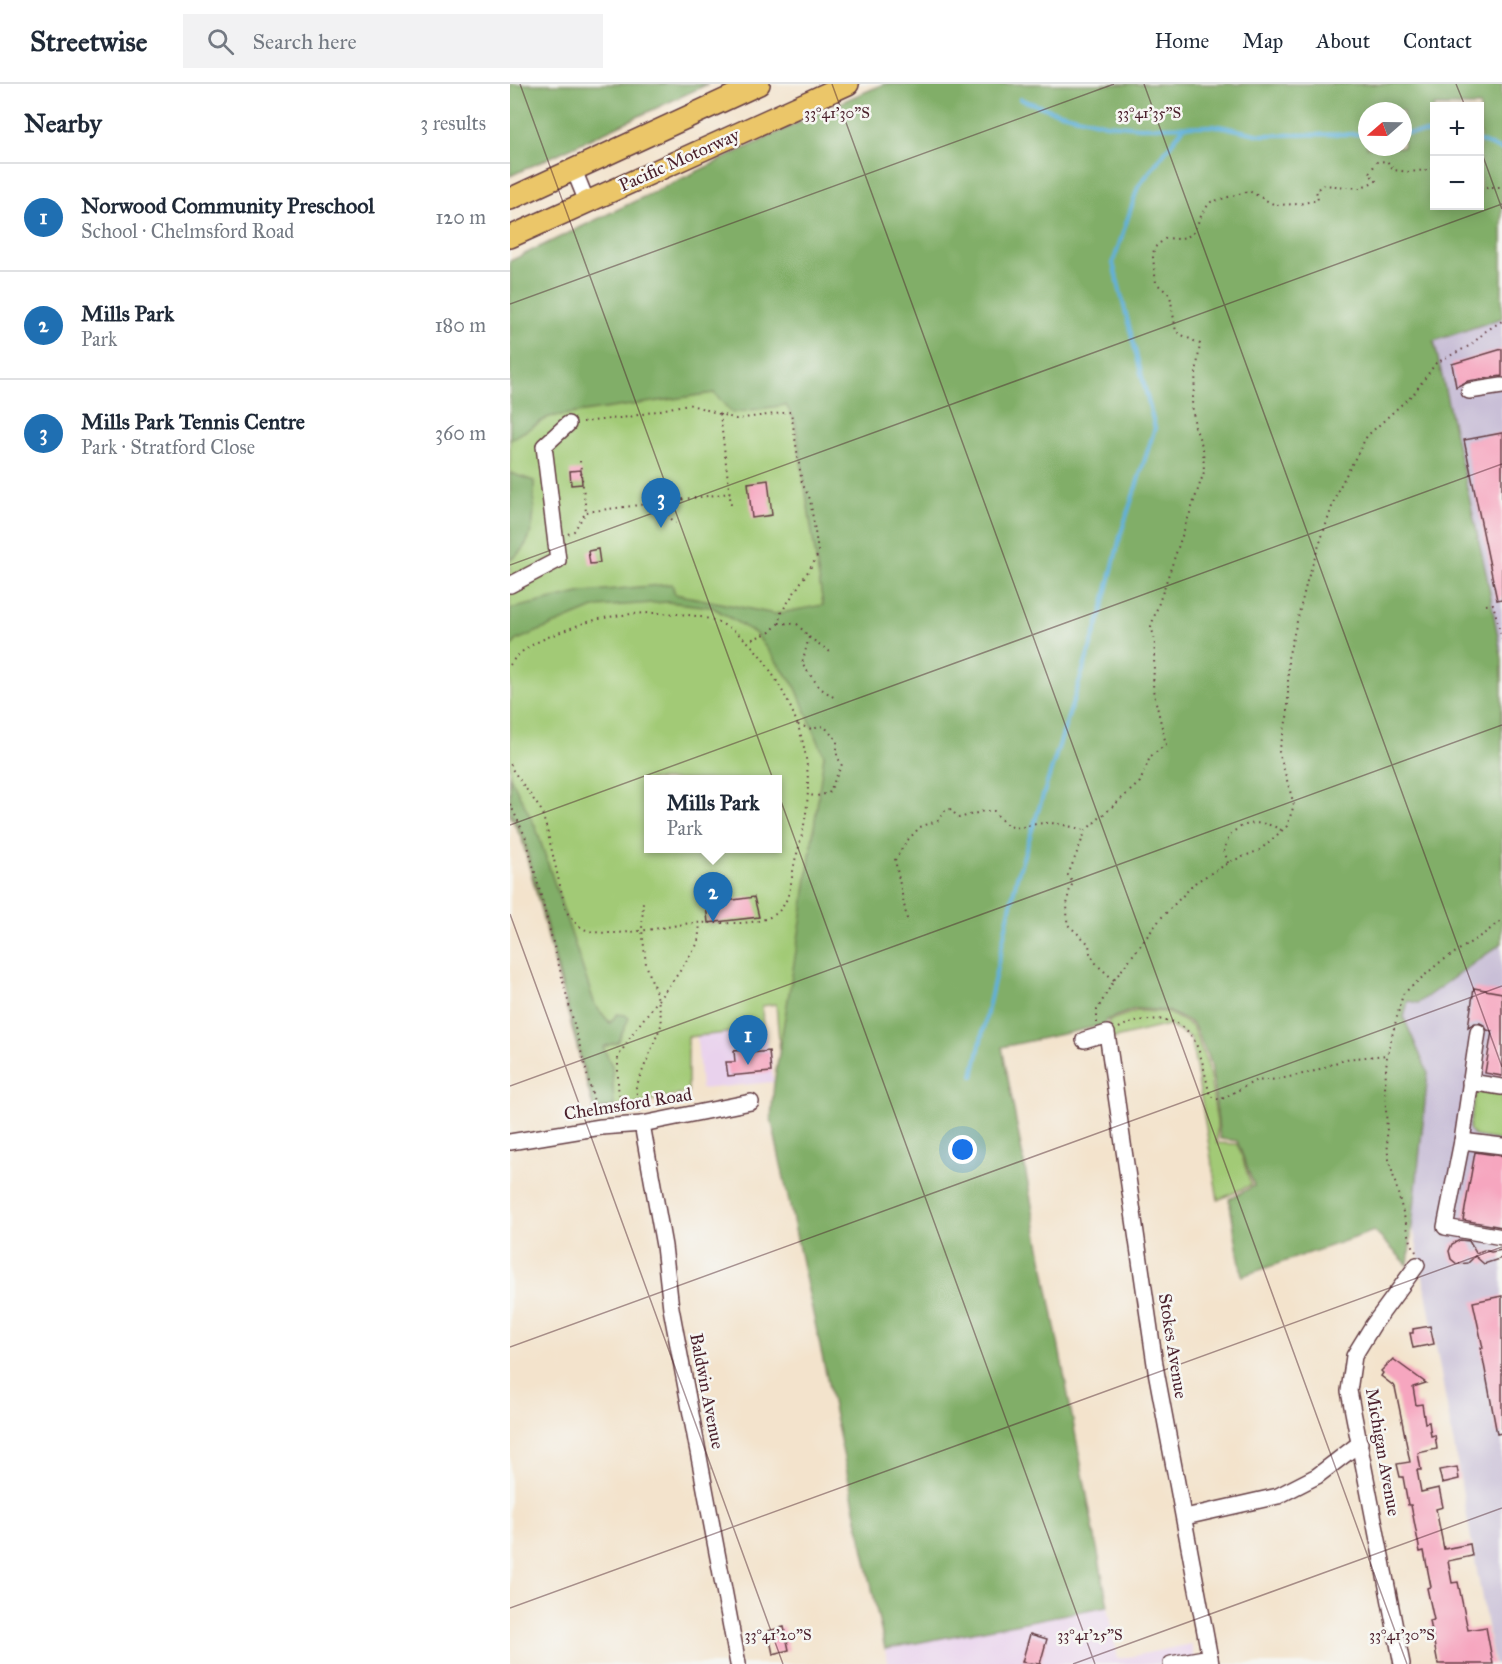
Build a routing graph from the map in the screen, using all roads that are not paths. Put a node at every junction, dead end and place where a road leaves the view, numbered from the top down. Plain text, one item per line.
1 (759, 84) edge
2 (848, 84) edge
3 (574, 170) junction
4 (510, 200) edge
5 (587, 202) junction
6 (510, 237) edge
7 (1502, 386) edge
8 (1469, 391) dead end
9 (568, 424) road end
10 (510, 585) edge
11 (1478, 1032) dead end
12 (1084, 1040) dead end
13 (1470, 1082) junction
14 (1502, 1087) edge
15 (751, 1102) dead end
16 (642, 1124) junction
17 (1462, 1141) junction
18 (510, 1142) edge
19 (1502, 1146) edge
20 (1502, 1237) edge
21 (1417, 1260) road end
22 (1360, 1443) junction
23 (1185, 1517) junction
24 (1210, 1660) edge
25 (738, 1664) edge
26 (1171, 1664) edge
27 (1402, 1664) edge

1 - 3 highway, Pacific Motorway
2 - 5 highway, Pacific Motorway
3 - 4 highway, Pacific Motorway
3 - 5 street
5 - 6 highway, Pacific Motorway
7 - 8 street
9 - 10 street
11 - 13 street
12 - 23 street, Stokes Avenue
13 - 14 street
13 - 17 street
15 - 16 street, Chelmsford Road
16 - 18 street, Chelmsford Road
16 - 25 street, Baldwin Avenue
17 - 19 street
17 - 20 street
21 - 22 street, Michigan Avenue
22 - 23 street
22 - 27 street, Michigan Avenue
23 - 24 street, Stokes Avenue
24 - 26 street

